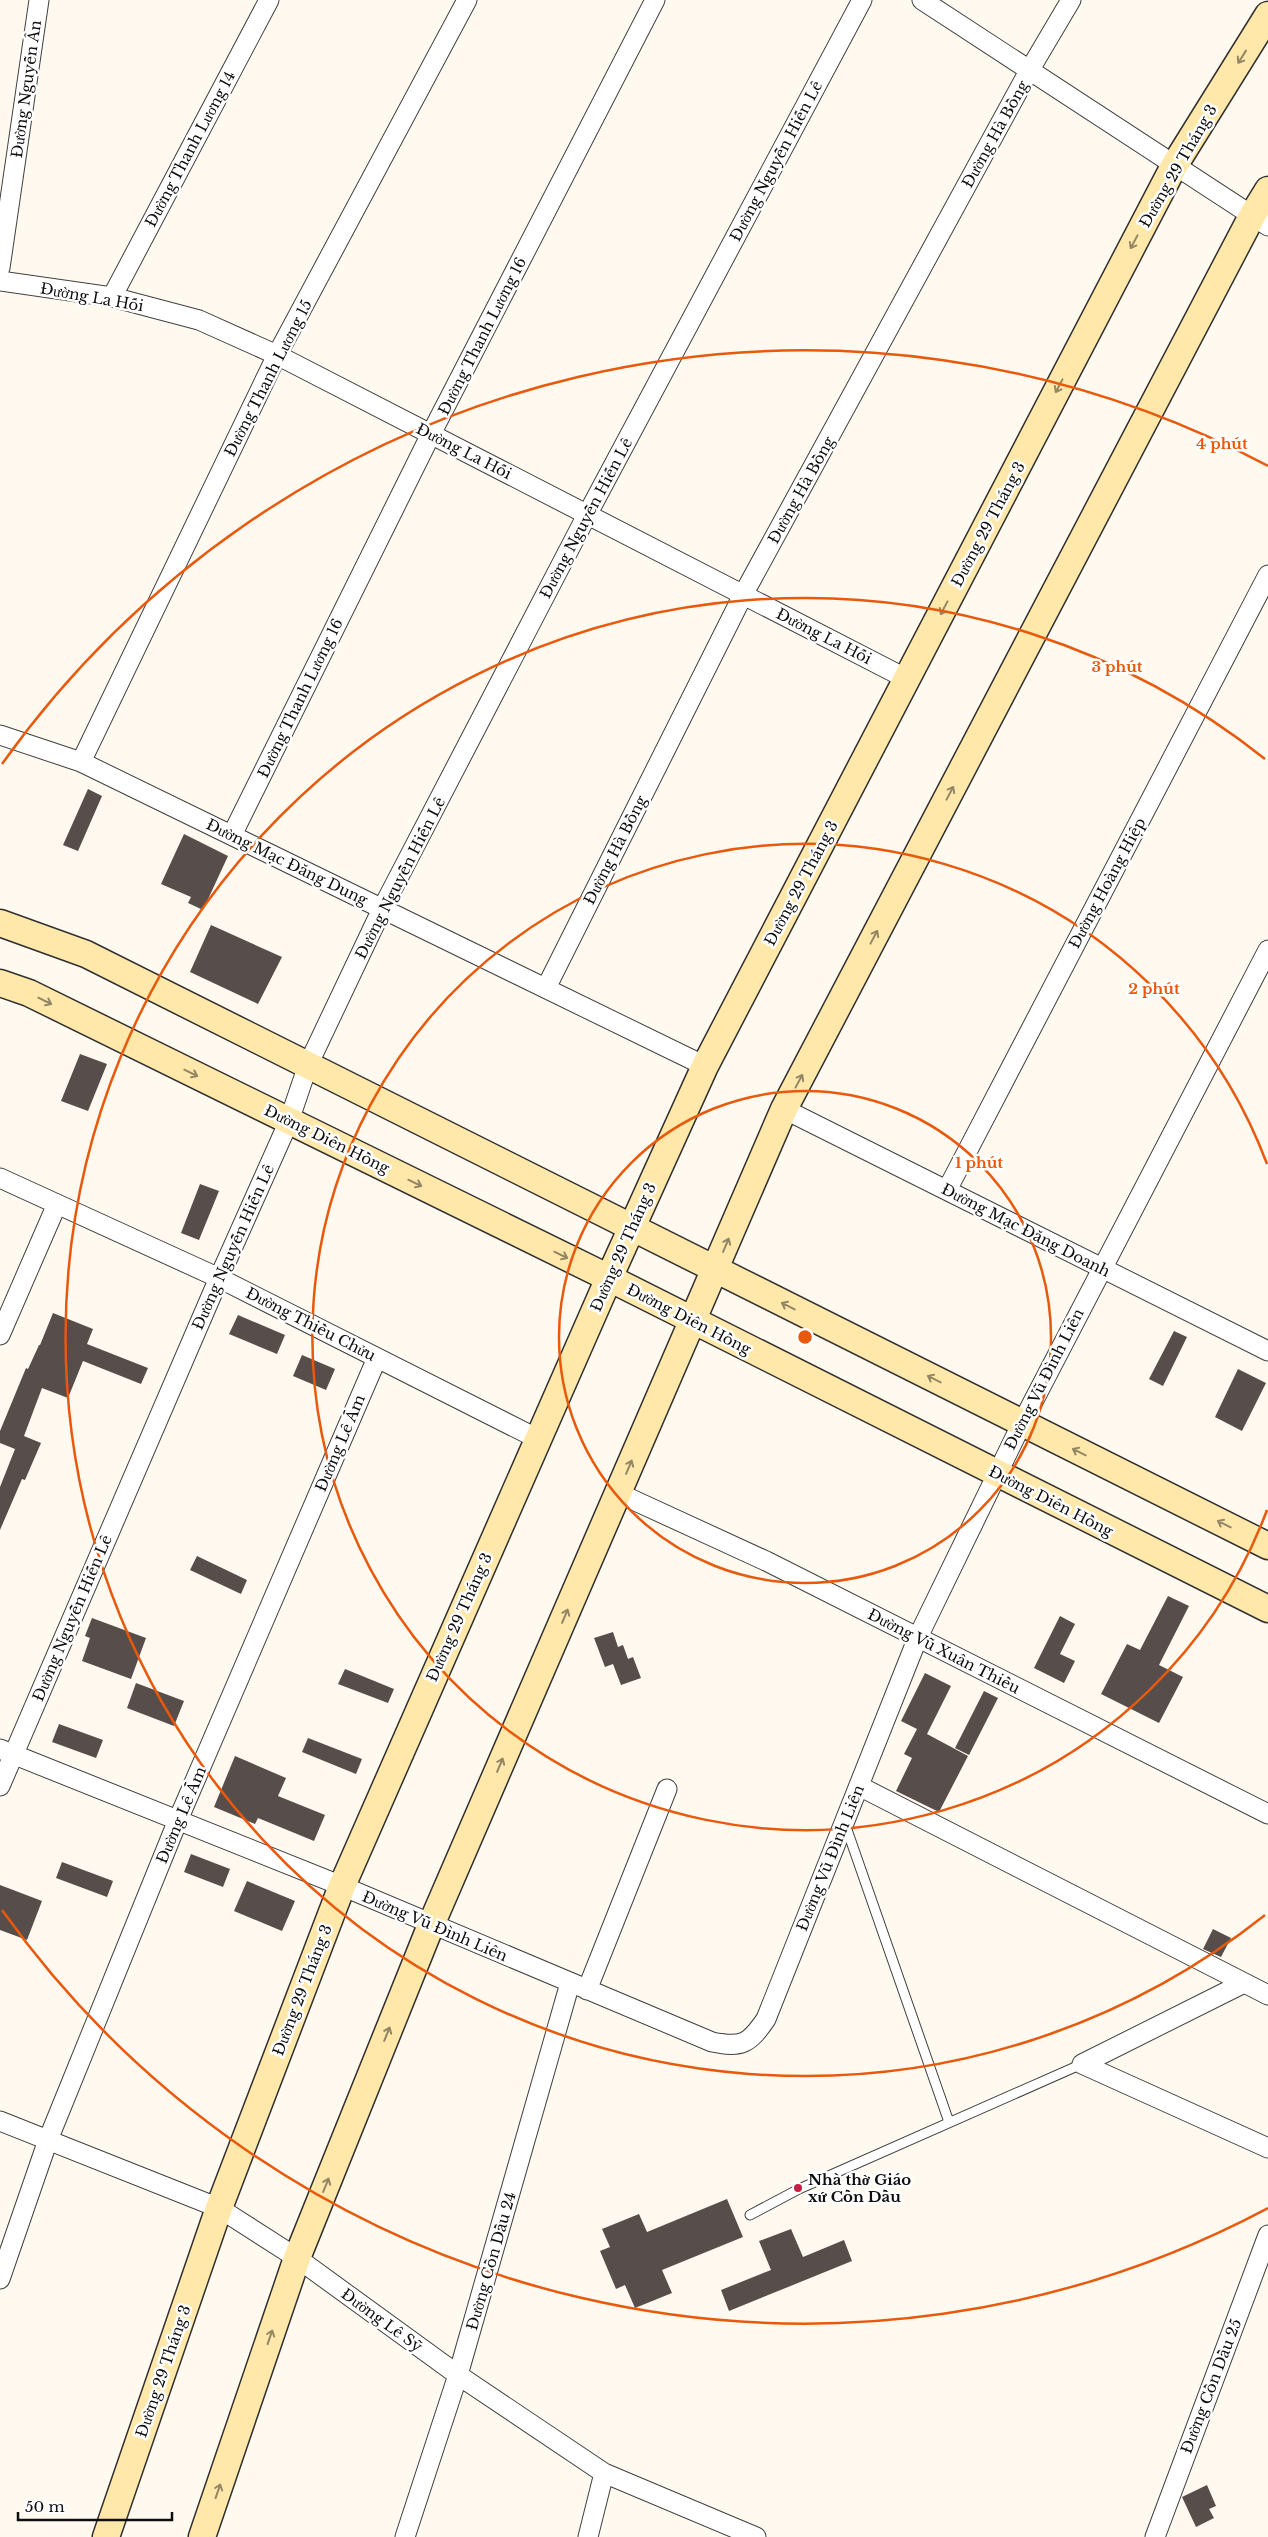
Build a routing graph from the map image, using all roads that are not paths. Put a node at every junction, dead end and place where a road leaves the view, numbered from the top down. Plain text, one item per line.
1 (39, 0) edge
2 (269, 0) edge
3 (466, 0) edge
4 (655, 0) edge
5 (862, 0) edge
6 (922, 0) edge
7 (1071, 0) edge
8 (1268, 15) edge
9 (1029, 71) junction
10 (1174, 166) junction
11 (1268, 190) edge
12 (1260, 221) edge
13 (0, 268) edge
14 (0, 281) edge
15 (112, 297) junction
16 (277, 355) junction
17 (431, 434) junction
18 (587, 515) junction
19 (1268, 575) edge
20 (744, 595) junction
21 (907, 679) junction
22 (0, 735) edge
23 (81, 762) junction
24 (232, 836) junction
25 (382, 909) junction
26 (0, 923) edge
27 (1268, 950) edge
28 (0, 983) edge
29 (546, 988) junction
30 (308, 1065) junction
31 (705, 1066) junction
32 (784, 1109) junction
33 (289, 1121) junction
34 (0, 1178) edge
35 (947, 1190) junction
36 (57, 1204) junction
37 (632, 1227) junction
38 (1101, 1267) junction
39 (715, 1269) junction
40 (219, 1278) junction
41 (609, 1278) junction
42 (692, 1322) junction
43 (0, 1335) edge
44 (1266, 1345) edge
45 (377, 1358) junction
46 (1022, 1423) junction
47 (538, 1439) junction
48 (996, 1474) junction
49 (618, 1493) junction
50 (1268, 1546) edge
51 (1268, 1609) edge
52 (918, 1637) junction
53 (6, 1751) edge
54 (0, 1786) edge
55 (859, 1786) junction
56 (667, 1789) dead end
57 (1268, 1814) edge
58 (178, 1820) junction
59 (845, 1822) junction
60 (342, 1886) junction
61 (431, 1925) junction
62 (1244, 1983) junction
63 (579, 1986) junction
64 (1268, 1996) edge
65 (1082, 2064) junction
66 (0, 2121) edge
67 (949, 2122) junction
68 (48, 2140) junction
69 (1268, 2148) edge
70 (219, 2208) junction
71 (750, 2215) dead end
72 (1268, 2235) edge
73 (297, 2258) junction
74 (0, 2279) edge
75 (458, 2375) junction
76 (604, 2473) junction
77 (106, 2537) edge
78 (202, 2537) edge
79 (405, 2537) edge
80 (588, 2537) edge
81 (756, 2537) edge
82 (1155, 2537) edge

1 - 13 street, Đường Nguyễn Ân
2 - 15 street, Đường Thanh Lương 14
3 - 16 street, Đường Thanh Lương 15
4 - 17 street, Đường Thanh Lương 16
5 - 18 street, Đường Nguyễn Hiến Lê
6 - 9 street
7 - 9 street, Đường Hà Bồng
8 -> 10 street, Đường 29 Tháng 3
9 - 10 street
9 - 20 street, Đường Hà Bồng
10 - 12 street
10 -> 21 street, Đường 29 Tháng 3
11 - 12 street
32 -> 12 street
14 - 15 street, Đường La Hối
15 - 16 street, Đường La Hối
16 - 17 street, Đường La Hối
16 - 23 street, Đường Thanh Lương 15
17 - 18 street, Đường La Hối
17 - 24 street, Đường Thanh Lương 16
18 - 20 street, Đường La Hối
18 - 25 street, Đường Nguyễn Hiến Lê
19 - 35 street, Đường Hoàng Hiệp
20 - 21 street, Đường La Hối
20 - 29 street, Đường Hà Bồng
21 - 31 street, Đường 29 Tháng 3
22 - 23 street, Đường Mạc Đăng Dung
23 - 24 street, Đường Mạc Đăng Dung
24 - 25 street, Đường Mạc Đăng Dung
25 - 29 street, Đường Mạc Đăng Dung
25 - 30 street, Đường Nguyễn Hiến Lê
26 - 30 street
27 - 38 street, Đường Vũ Đình Liên
28 -> 33 street, Đường Diên Hồng
29 - 31 street, Đường Mạc Đăng Dung
30 - 33 street, Đường Nguyễn Hiến Lê
30 - 37 street
31 - 37 street, Đường 29 Tháng 3
32 - 35 street, Đường Mạc Đăng Doanh
39 -> 32 street
33 - 40 street, Đường Nguyễn Hiến Lê
33 -> 41 street, Đường Diên Hồng
34 - 36 street, Đường Thiều Chửu
35 - 38 street, Đường Mạc Đăng Doanh
36 - 40 street, Đường Thiều Chửu
36 - 43 street
37 - 39 street
37 - 41 street, Đường 29 Tháng 3
38 - 44 street, Đường Mạc Đăng Doanh
38 - 46 street, Đường Vũ Đình Liên
39 - 42 street
46 -> 39 street
40 - 45 street, Đường Thiều Chửu
40 - 53 street, Đường Nguyễn Hiến Lê
41 - 42 street, Đường Diên Hồng
41 - 47 street, Đường 29 Tháng 3
42 - 48 street, Đường Diên Hồng
49 -> 42 street
45 - 47 street, Đường Thiều Chửu
45 - 58 street, Đường Lê Ấm
46 - 48 street, Đường Vũ Đình Liên
50 -> 46 street
47 - 60 street, Đường 29 Tháng 3
48 - 51 street, Đường Diên Hồng
48 - 52 street, Đường Vũ Đình Liên
49 - 52 street, Đường Vũ Xuân Thiều
61 -> 49 street
52 - 55 street, Đường Vũ Đình Liên
52 - 57 street, Đường Vũ Xuân Thiều
53 - 54 street, Đường Nguyễn Hiến Lê
53 - 58 street, Đường Vũ Đình Liên
55 - 59 street, Đường Vũ Đình Liên
55 - 62 street
56 - 63 street, Đường Cồn Dầu 24
58 - 60 street, Đường Vũ Đình Liên
58 - 68 street, Đường Lê Ấm
59 - 63 street, Đường Vũ Đình Liên
59 - 67 lane
60 - 61 street, Đường Vũ Đình Liên
60 - 70 street, Đường 29 Tháng 3
61 - 63 street, Đường Vũ Đình Liên
73 -> 61 street
62 - 64 street
62 - 65 street
63 - 75 street, Đường Cồn Dầu 24
65 - 67 lane
65 - 69 street
66 - 68 street, Đường Lê Sỹ
67 - 71 lane
68 - 70 street, Đường Lê Sỹ
68 - 74 street, Đường Lê Ấm
70 - 73 street, Đường Lê Sỹ
70 - 77 street, Đường 29 Tháng 3
72 - 82 street, Đường Cồn Dầu 25
73 - 75 street, Đường Lê Sỹ
78 -> 73 street
75 - 76 street, Đường Lê Sỹ
75 - 79 street, Đường Cồn Dầu 24
76 - 80 street
76 - 81 street, Đường Lê Sỹ

